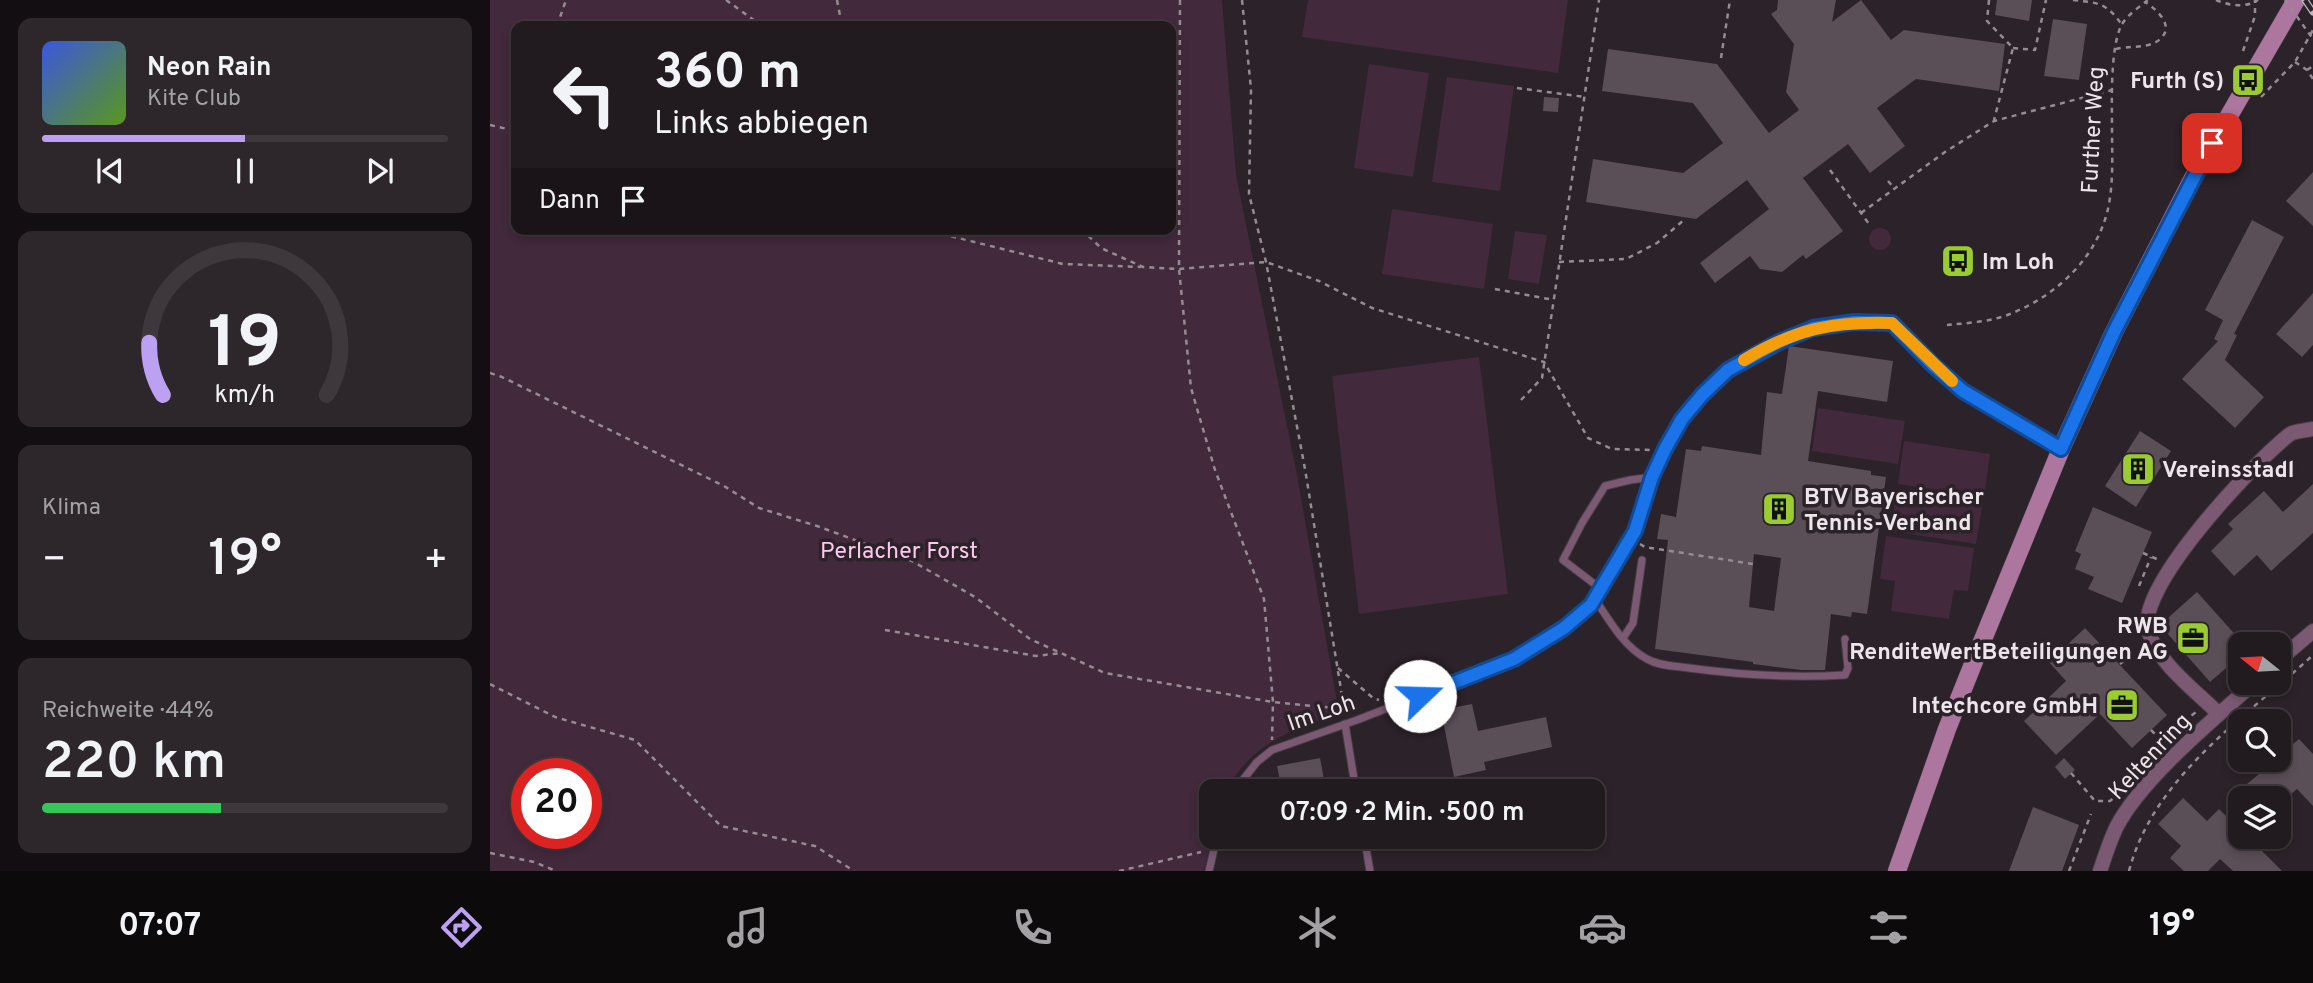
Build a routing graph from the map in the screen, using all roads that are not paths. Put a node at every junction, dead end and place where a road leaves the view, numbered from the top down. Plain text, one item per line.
1 (2296, 0) edge
2 (2313, 429) edge
3 (2061, 449) junction
4 (1652, 477) junction
5 (1642, 560) dead end
6 (1601, 589) junction
7 (1595, 598) junction
8 (2313, 631) edge
9 (1623, 638) junction
10 (1845, 639) dead end
11 (2291, 650) edge
12 (2240, 695) edge
13 (2219, 714) junction
14 (1345, 724) junction
15 (1243, 779) edge
16 (1354, 779) edge
17 (1213, 849) edge
18 (1366, 849) edge
19 (1899, 868) edge
20 (1209, 871) edge
21 (1370, 871) edge
22 (2100, 871) edge

1 - 3 main road
2 - 13 street, Keltenring
3 - 4 lane, Im Loh
3 - 19 main road
4 - 6 lane, Im Loh
4 - 6 lane
5 - 9 lane
6 - 7 lane, Im Loh
7 - 9 lane
7 - 14 lane, Im Loh
8 - 11 street
9 - 10 lane
12 - 13 street, Keltenring
13 - 22 street, Keltenring
14 - 15 lane, Im Loh
14 - 16 lane
17 - 20 lane
18 - 21 lane

